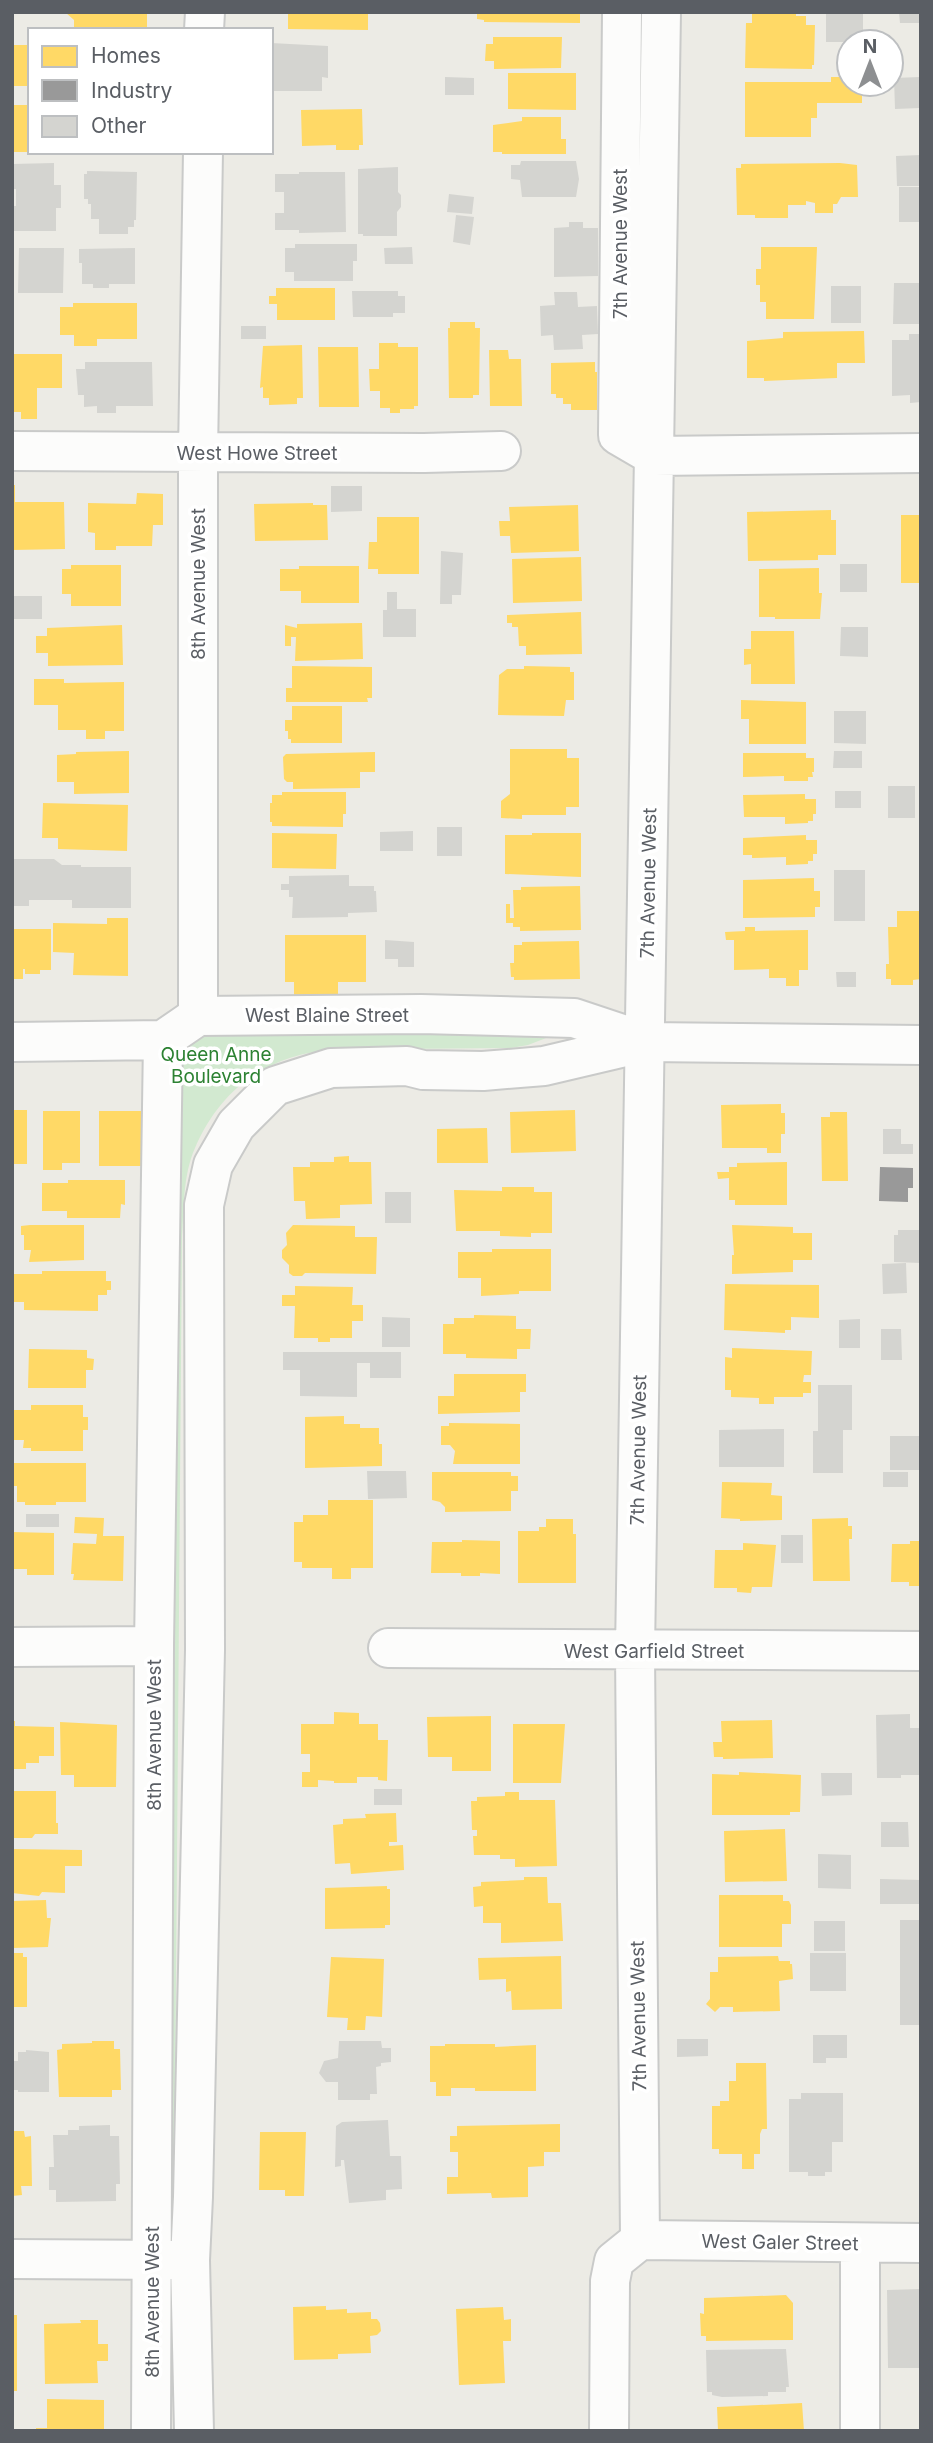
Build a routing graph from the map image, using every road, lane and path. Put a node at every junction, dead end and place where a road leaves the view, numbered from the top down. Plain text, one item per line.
1 (622, 12) edge
2 (661, 12) edge
3 (202, 154) edge
4 (12, 451) edge
5 (501, 451) dead end
6 (198, 453) junction
7 (921, 453) edge
8 (654, 456) junction
9 (198, 1016) junction
10 (163, 1040) junction
11 (12, 1042) edge
12 (646, 1042) junction
13 (921, 1045) edge
14 (236, 1125) joint
15 (154, 1646) junction
16 (12, 1647) edge
17 (388, 1648) dead end
18 (635, 1651) junction
19 (921, 1651) edge
20 (640, 2240) junction
21 (860, 2243) junction
22 (921, 2243) edge
23 (12, 2259) edge
24 (152, 2259) junction
25 (190, 2260) junction
26 (151, 2431) edge
27 (194, 2431) edge
28 (610, 2431) edge
29 (860, 2431) edge

1 - 8 street, 7th Avenue West
2 - 8 street, 7th Avenue West
3 - 6 street, 8th Avenue West
4 - 6 street, West Howe Street
5 - 6 street, West Howe Street
6 - 9 street, 8th Avenue West
7 - 8 street
8 - 12 street, 7th Avenue West
9 - 10 street
9 - 12 street, West Blaine Street
10 - 11 street
10 - 15 street, 8th Avenue West
12 - 13 street, West Blaine Street
12 - 14 street, West Blaine Street
12 - 18 street, 7th Avenue West
14 - 25 street, 8th Avenue West
15 - 16 street
15 - 24 street, 8th Avenue West
17 - 18 street, West Garfield Street
18 - 19 street, West Garfield Street
18 - 20 street, 7th Avenue West
20 - 21 street, West Galer Street
20 - 28 street
21 - 22 street, West Galer Street
21 - 29 street
23 - 24 street
24 - 25 street
24 - 26 street, 8th Avenue West
25 - 27 street, 8th Avenue West

